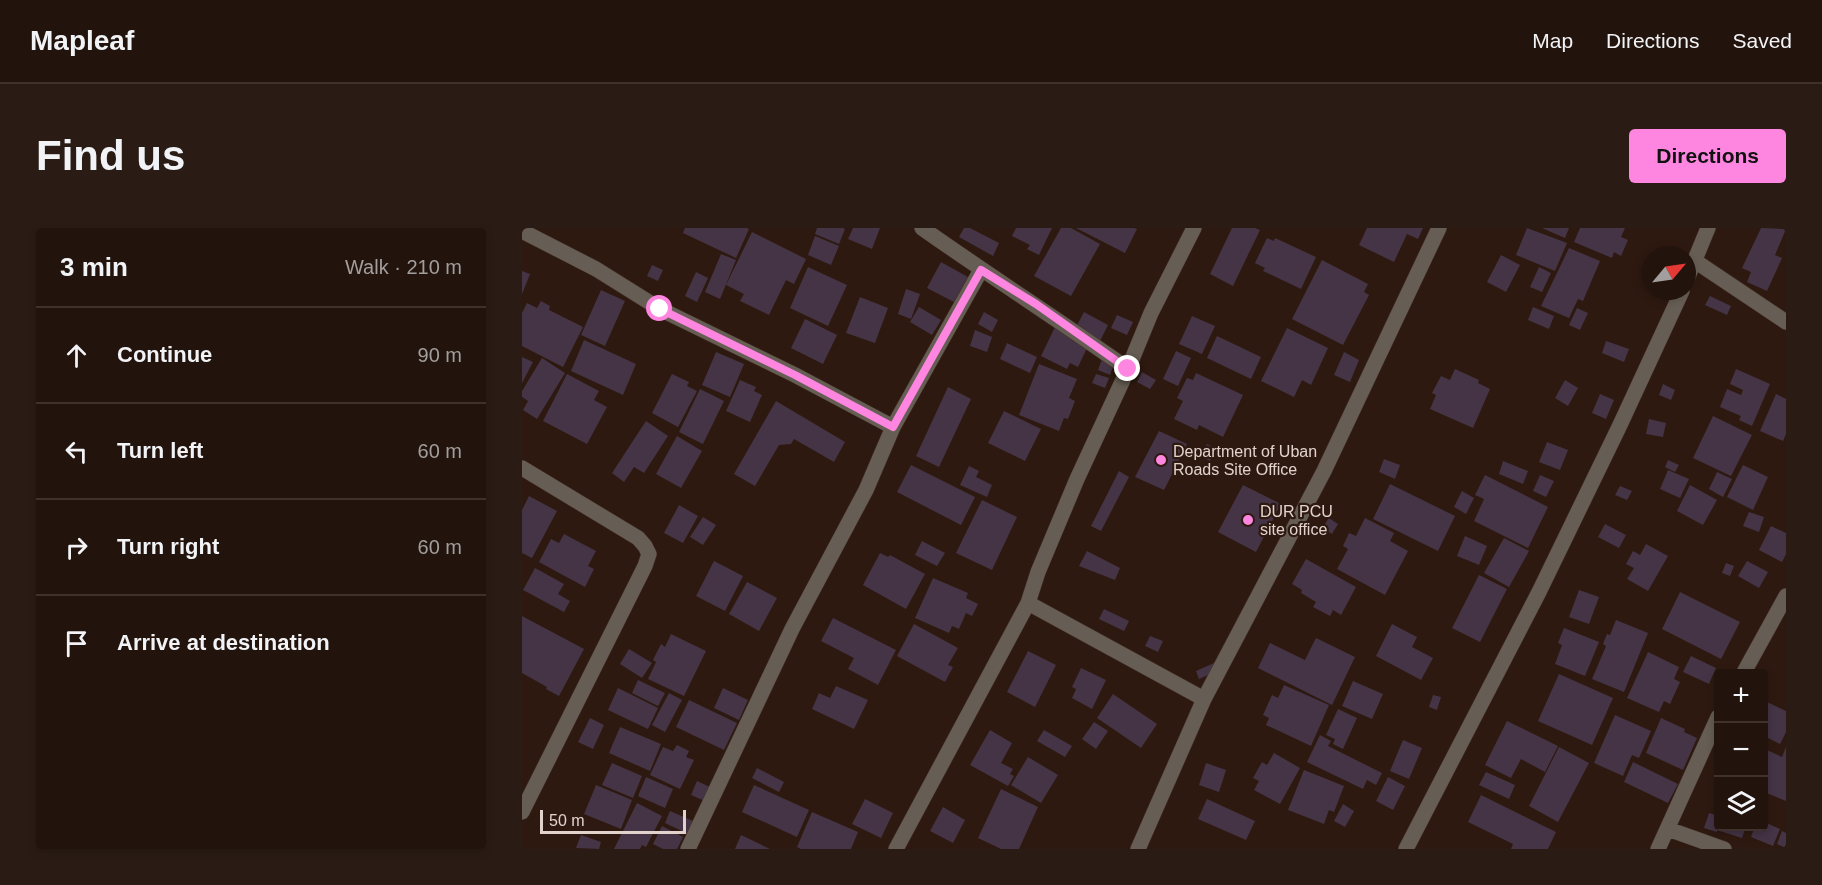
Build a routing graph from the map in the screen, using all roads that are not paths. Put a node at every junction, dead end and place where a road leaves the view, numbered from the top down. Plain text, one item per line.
1 (1194, 228) edge
2 (1438, 228) edge
3 (1708, 228) edge
4 (929, 230) edge
5 (522, 231) edge
6 (1696, 258) edge
7 (1696, 262) edge
8 (981, 270) junction
9 (1678, 300) edge
10 (1786, 322) edge
11 (1128, 369) junction
12 (893, 427) junction
13 (522, 468) edge
14 (1785, 602) edge
15 (1028, 603) junction
16 (1746, 669) edge
17 (1204, 699) junction
18 (1716, 723) edge
19 (522, 812) edge
20 (1668, 829) junction
21 (688, 849) edge
22 (896, 849) edge
23 (1138, 849) edge
24 (1406, 849) edge
25 (1658, 849) edge
26 (1724, 849) edge

1 - 11 street
2 - 17 street
3 - 6 street
4 - 8 street
5 - 12 street
7 - 10 street
8 - 11 street
8 - 12 street
9 - 24 street
11 - 15 street
12 - 21 street
13 - 19 street
14 - 16 street
15 - 17 street
15 - 22 street
17 - 23 street
18 - 20 street
20 - 25 street
20 - 26 street

